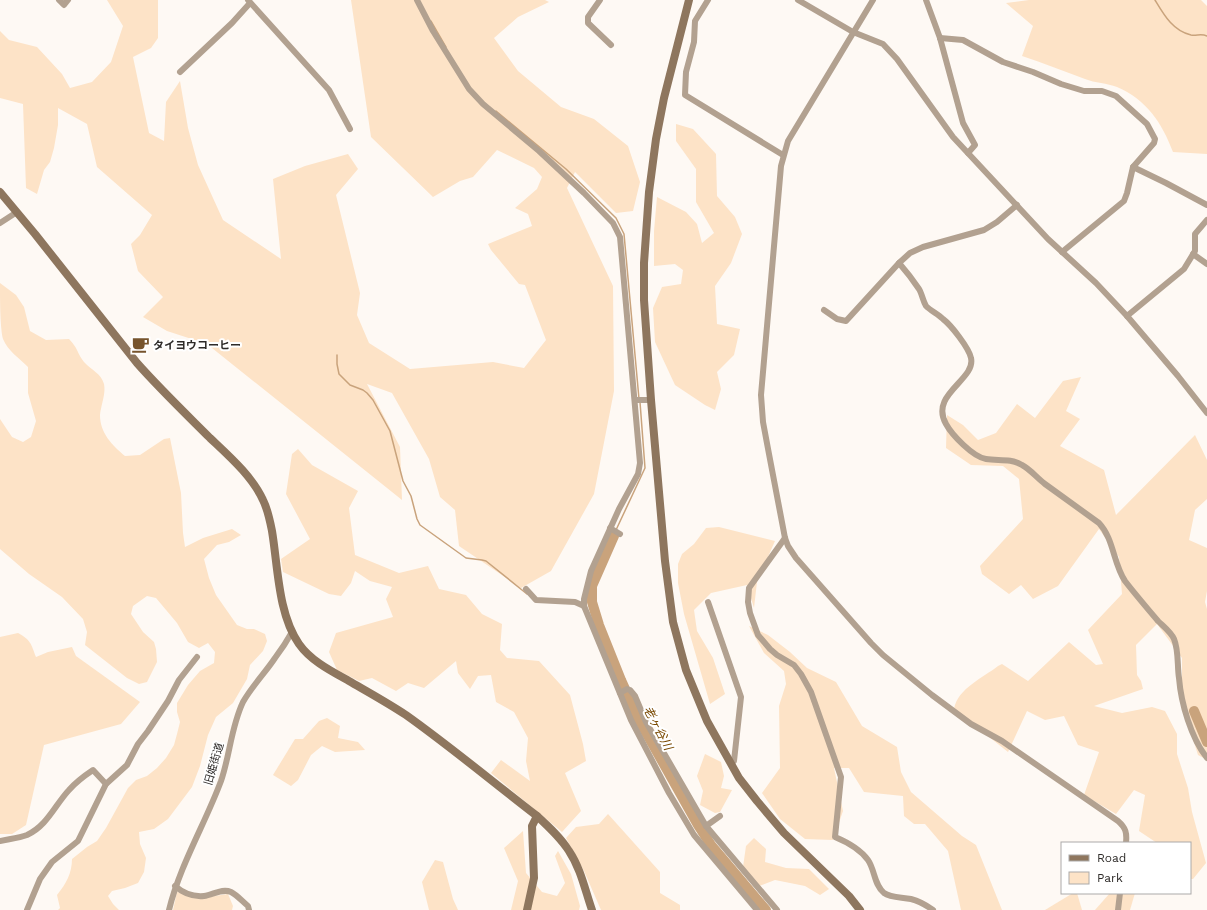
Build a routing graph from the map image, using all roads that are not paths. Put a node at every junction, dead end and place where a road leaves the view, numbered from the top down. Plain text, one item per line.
1 (58, 0) edge
2 (68, 0) edge
3 (417, 0) edge
4 (600, 0) edge
5 (689, 0) edge
6 (708, 0) edge
7 (798, 0) edge
8 (873, 0) edge
9 (926, 0) edge
10 (249, 1) edge
11 (853, 32) junction
12 (940, 38) junction
13 (611, 45) dead end
14 (180, 72) dead end
15 (350, 129) dead end
16 (968, 153) junction
17 (783, 155) junction
18 (1133, 167) junction
19 (0, 192) edge
20 (1017, 205) junction
21 (1207, 205) edge
22 (17, 212) junction
23 (1207, 220) edge
24 (0, 223) edge
25 (1062, 252) junction
26 (1193, 254) junction
27 (899, 263) junction
28 (1207, 264) edge
29 (824, 310) dead end
30 (1127, 316) junction
31 (636, 400) junction
32 (648, 400) junction
33 (1207, 413) edge
34 (610, 528) junction
35 (620, 534) dead end
36 (785, 538) junction
37 (526, 589) dead end
38 (708, 602) dead end
39 (584, 603) junction
40 (292, 632) junction
41 (197, 657) dead end
42 (620, 693) junction
43 (1207, 758) edge
44 (730, 763) junction
45 (106, 784) junction
46 (537, 816) junction
47 (720, 816) dead end
48 (706, 826) junction
49 (0, 841) edge
50 (1126, 842) edge
51 (175, 886) junction
52 (1120, 894) edge
53 (27, 910) edge
54 (169, 910) edge
55 (249, 910) edge
56 (527, 910) edge
57 (592, 910) edge
58 (758, 910) edge
59 (777, 910) edge
60 (860, 910) edge
61 (933, 910) edge
62 (1118, 910) edge

1 - 2 street
3 - 31 street
4 - 13 street
5 - 32 street
6 - 17 street
7 - 11 street
8 - 11 street
9 - 12 street
10 - 14 street
10 - 15 street
11 - 16 street
11 - 17 street
12 - 16 street
12 - 18 street
16 - 20 street
17 - 36 street
18 - 21 street
18 - 25 street
19 - 22 street
20 - 25 street
20 - 27 street
22 - 24 street
22 - 40 street
23 - 26 street
25 - 30 street
26 - 28 street
26 - 30 street
27 - 29 street
27 - 43 street
30 - 33 street
31 - 32 street
31 - 34 street
32 - 44 street
34 - 35 street
34 - 39 street
36 - 50 street
36 - 61 street
37 - 39 street
38 - 44 street
39 - 42 street
40 - 46 street
40 - 51 street, 旧姫街道
41 - 45 street
42 - 48 street
42 - 58 street
44 - 60 street
45 - 49 street
45 - 53 street
46 - 56 street
46 - 57 street
47 - 48 street
48 - 59 street
51 - 54 street, 旧姫街道
51 - 55 street
52 - 62 street

